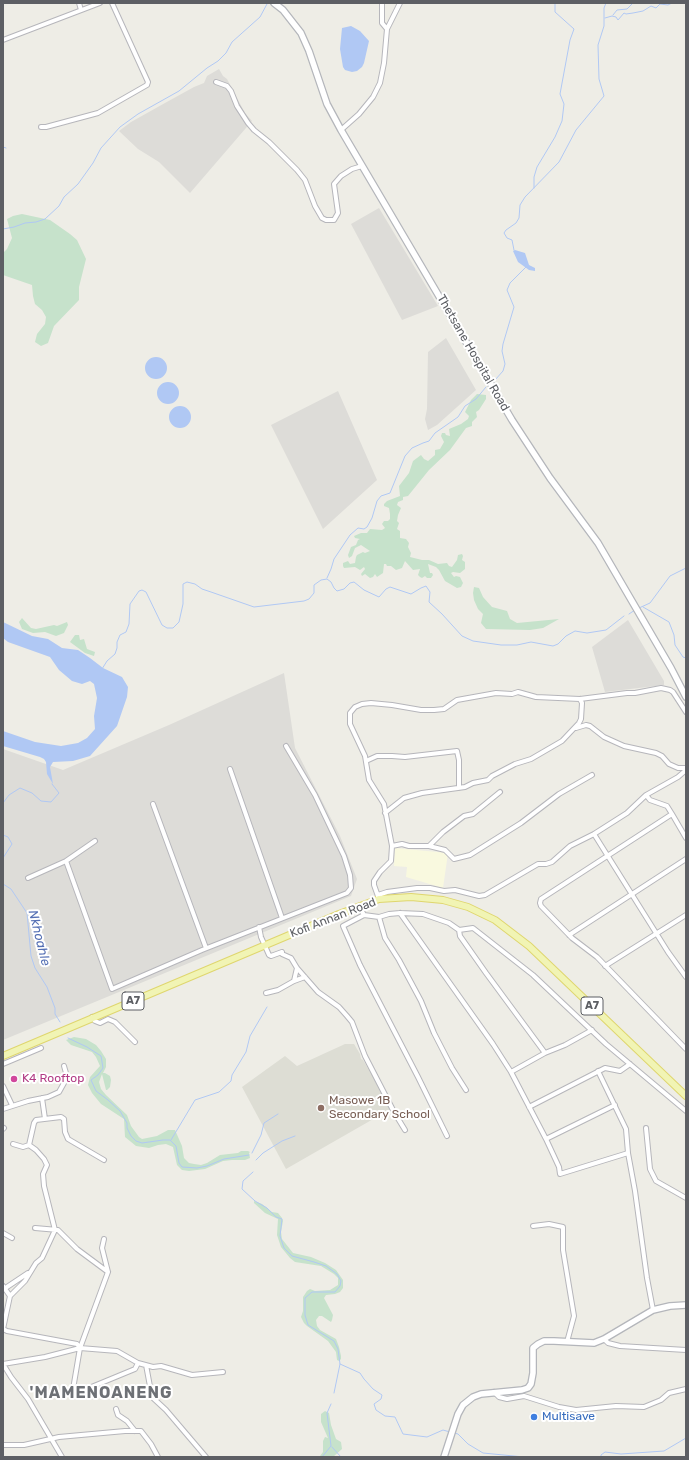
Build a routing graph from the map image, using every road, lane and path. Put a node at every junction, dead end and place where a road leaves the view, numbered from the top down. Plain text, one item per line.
1 (79, 3) edge
2 (100, 3) edge
3 (112, 3) edge
4 (274, 3) edge
5 (382, 3) edge
6 (400, 3) edge
7 (81, 10) junction
8 (387, 29) junction
9 (3, 40) edge
10 (216, 82) dead end
11 (42, 127) dead end
12 (341, 130) junction
13 (362, 166) junction
14 (686, 697) edge
15 (580, 698) junction
16 (686, 712) edge
17 (576, 728) junction
18 (286, 746) dead end
19 (366, 761) junction
20 (230, 769) dead end
21 (686, 769) edge
22 (592, 775) dead end
23 (458, 788) junction
24 (500, 792) dead end
25 (646, 795) junction
26 (153, 804) dead end
27 (386, 813) junction
28 (672, 814) junction
29 (594, 834) junction
30 (686, 838) edge
31 (95, 842) dead end
32 (392, 846) junction
33 (429, 846) junction
34 (607, 856) junction
35 (686, 859) edge
36 (66, 861) junction
37 (28, 878) dead end
38 (632, 894) junction
39 (378, 897) junction
40 (359, 906) junction
41 (400, 913) junction
42 (364, 915) junction
43 (686, 915) edge
44 (379, 917) junction
45 (282, 918) junction
46 (259, 927) junction
47 (459, 930) junction
48 (657, 933) junction
49 (569, 935) junction
50 (264, 945) junction
51 (206, 948) junction
52 (605, 966) junction
53 (297, 968) junction
54 (305, 977) junction
55 (686, 977) edge
56 (294, 980) junction
57 (266, 993) dead end
58 (92, 1017) junction
59 (592, 1030) junction
60 (135, 1042) dead end
61 (41, 1048) dead end
62 (686, 1050) edge
63 (22, 1052) junction
64 (545, 1053) junction
65 (3, 1056) edge
66 (3, 1064) edge
67 (630, 1064) junction
68 (64, 1066) dead end
69 (598, 1071) junction
70 (511, 1072) junction
71 (3, 1086) edge
72 (466, 1090) dead end
73 (686, 1096) edge
74 (42, 1098) junction
75 (12, 1105) junction
76 (615, 1105) junction
77 (529, 1107) junction
78 (3, 1109) edge
79 (686, 1112) edge
80 (45, 1119) junction
81 (646, 1128) dead end
82 (405, 1130) dead end
83 (447, 1136) dead end
84 (546, 1139) junction
85 (13, 1144) dead end
86 (29, 1145) junction
87 (628, 1153) junction
88 (104, 1160) dead end
89 (686, 1198) edge
90 (533, 1226) dead end
91 (35, 1228) dead end
92 (55, 1230) junction
93 (3, 1233) edge
94 (12, 1238) dead end
95 (104, 1239) dead end
96 (32, 1270) junction
97 (108, 1272) junction
98 (4, 1288) edge
99 (10, 1296) junction
100 (686, 1305) edge
101 (653, 1310) junction
102 (604, 1339) junction
103 (567, 1342) junction
104 (80, 1348) junction
105 (686, 1350) edge
106 (138, 1363) junction
107 (146, 1365) junction
108 (223, 1372) dead end
109 (686, 1388) edge
110 (494, 1392) junction
111 (116, 1409) dead end
112 (135, 1431) junction
113 (52, 1438) junction
114 (3, 1445) edge
115 (62, 1457) edge
116 (158, 1457) edge
117 (206, 1457) edge
118 (444, 1457) edge

1 - 7 street
2 - 7 street
3 - 11 street
4 - 12 main road, Thetsane Hospital Road
5 - 8 street
6 - 8 street
7 - 9 street
8 - 12 street
10 - 13 street
12 - 13 main road, Thetsane Hospital Road
13 - 14 main road, Thetsane Hospital Road
15 - 16 street
15 - 17 street
15 - 19 street
17 - 21 street
17 - 23 street
18 - 45 street
19 - 23 street
19 - 27 street
20 - 45 street
21 - 25 street
22 - 33 street
23 - 27 street
24 - 33 street
25 - 28 street
25 - 29 street
26 - 51 street
27 - 32 street
28 - 30 street
28 - 34 street
29 - 34 street
29 - 39 street
31 - 36 street
32 - 33 street
32 - 39 street
34 - 38 street
34 - 49 street
35 - 38 street
36 - 37 street
36 - 51 street
38 - 48 street
38 - 49 street
39 - 40 main road, Kofi Annan Road / A7
39 - 73 main road, Kofi Annan Road / A7
40 - 42 street
40 - 50 main road, Kofi Annan Road / A7
41 - 44 street
41 - 47 street
41 - 70 street
42 - 44 street
42 - 83 street
43 - 48 street
44 - 72 street
45 - 46 street
46 - 50 street
46 - 51 street
47 - 59 street
47 - 64 street
48 - 52 street
48 - 55 street
49 - 52 street
50 - 53 street
50 - 58 main road, Kofi Annan Road / A7
52 - 62 street
53 - 54 street
53 - 56 street
54 - 56 street
54 - 82 street
56 - 57 street
58 - 60 street
58 - 63 main road, Kofi Annan Road / A7
59 - 64 street
59 - 67 street
61 - 63 street
63 - 65 main road, Kofi Annan Road / A7
63 - 66 street
64 - 70 street
67 - 69 street
67 - 79 street
68 - 74 street
69 - 76 street
69 - 77 street
70 - 77 street
71 - 75 street
74 - 75 street
74 - 80 street
75 - 78 street
76 - 84 street
76 - 87 street
77 - 84 street
80 - 86 street
80 - 88 street
81 - 89 street
84 - 87 street
85 - 86 street
86 - 92 street
87 - 101 street
90 - 103 street
91 - 92 street
92 - 96 street
92 - 97 street
93 - 94 street
95 - 97 street
96 - 98 street
96 - 99 street
97 - 104 street
98 - 99 street
99 - 104 street
100 - 101 main road
101 - 102 main road
102 - 103 main road
102 - 105 street
103 - 110 main road
104 - 106 street
104 - 106 street
104 - 113 street
106 - 107 street
107 - 108 street
107 - 117 street
109 - 110 street
110 - 118 main road
111 - 112 street
112 - 113 street
112 - 116 street
113 - 114 street
113 - 115 street

